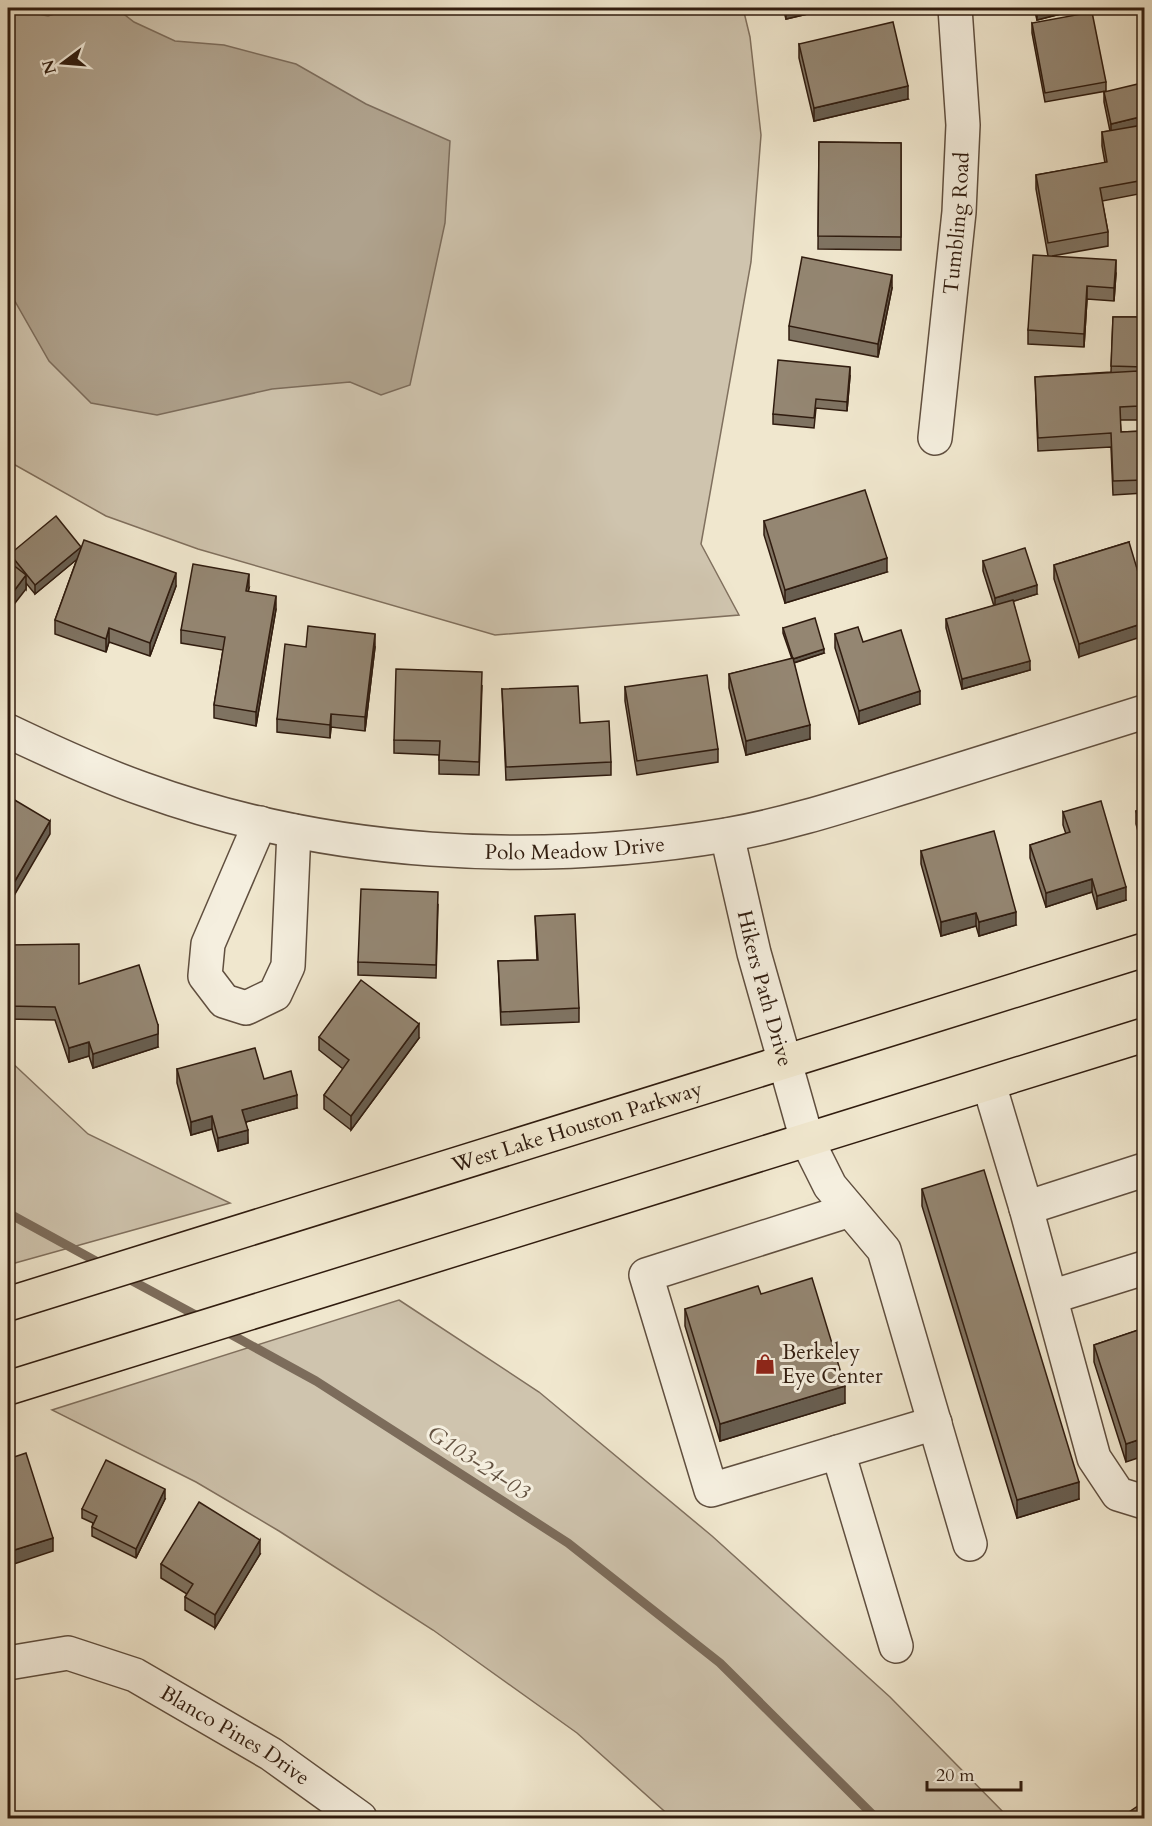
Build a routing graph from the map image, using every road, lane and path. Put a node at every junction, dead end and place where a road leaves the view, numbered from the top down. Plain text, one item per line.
1 (955, 8) edge
2 (935, 438) dead end
3 (1144, 712) edge
4 (8, 731) edge
5 (260, 823) junction
6 (294, 831) junction
7 (727, 835) junction
8 (1144, 950) edge
9 (1144, 1035) edge
10 (783, 1063) junction
11 (989, 1084) junction
12 (807, 1140) junction
13 (1144, 1170) edge
14 (1026, 1208) junction
15 (850, 1210) junction
16 (1144, 1268) edge
17 (1051, 1297) junction
18 (8, 1304) edge
19 (8, 1388) edge
20 (935, 1423) junction
21 (838, 1452) junction
22 (1144, 1502) edge
23 (970, 1544) dead end
24 (896, 1646) dead end
25 (8, 1663) edge
26 (360, 1818) edge

1 - 2 street, Tumbling Road
3 - 7 street, Polo Meadow Drive
4 - 5 street, Polo Meadow Drive
5 - 6 street, Polo Meadow Drive
5 - 6 street
6 - 7 street, Polo Meadow Drive
7 - 10 street, Hikers Path Drive
8 - 10 main road, West Lake Houston Parkway
9 - 11 main road
10 - 12 street, Hikers Path Drive
10 - 18 main road, West Lake Houston Parkway
11 - 12 main road
11 - 14 street
12 - 15 street, Hikers Path Drive
12 - 19 main road
13 - 14 street
14 - 17 street
15 - 20 street, Hikers Path Drive
15 - 21 street
16 - 17 street
17 - 22 street
20 - 21 street
20 - 23 street, Hikers Path Drive
21 - 24 street
25 - 26 street, Blanco Pines Drive

